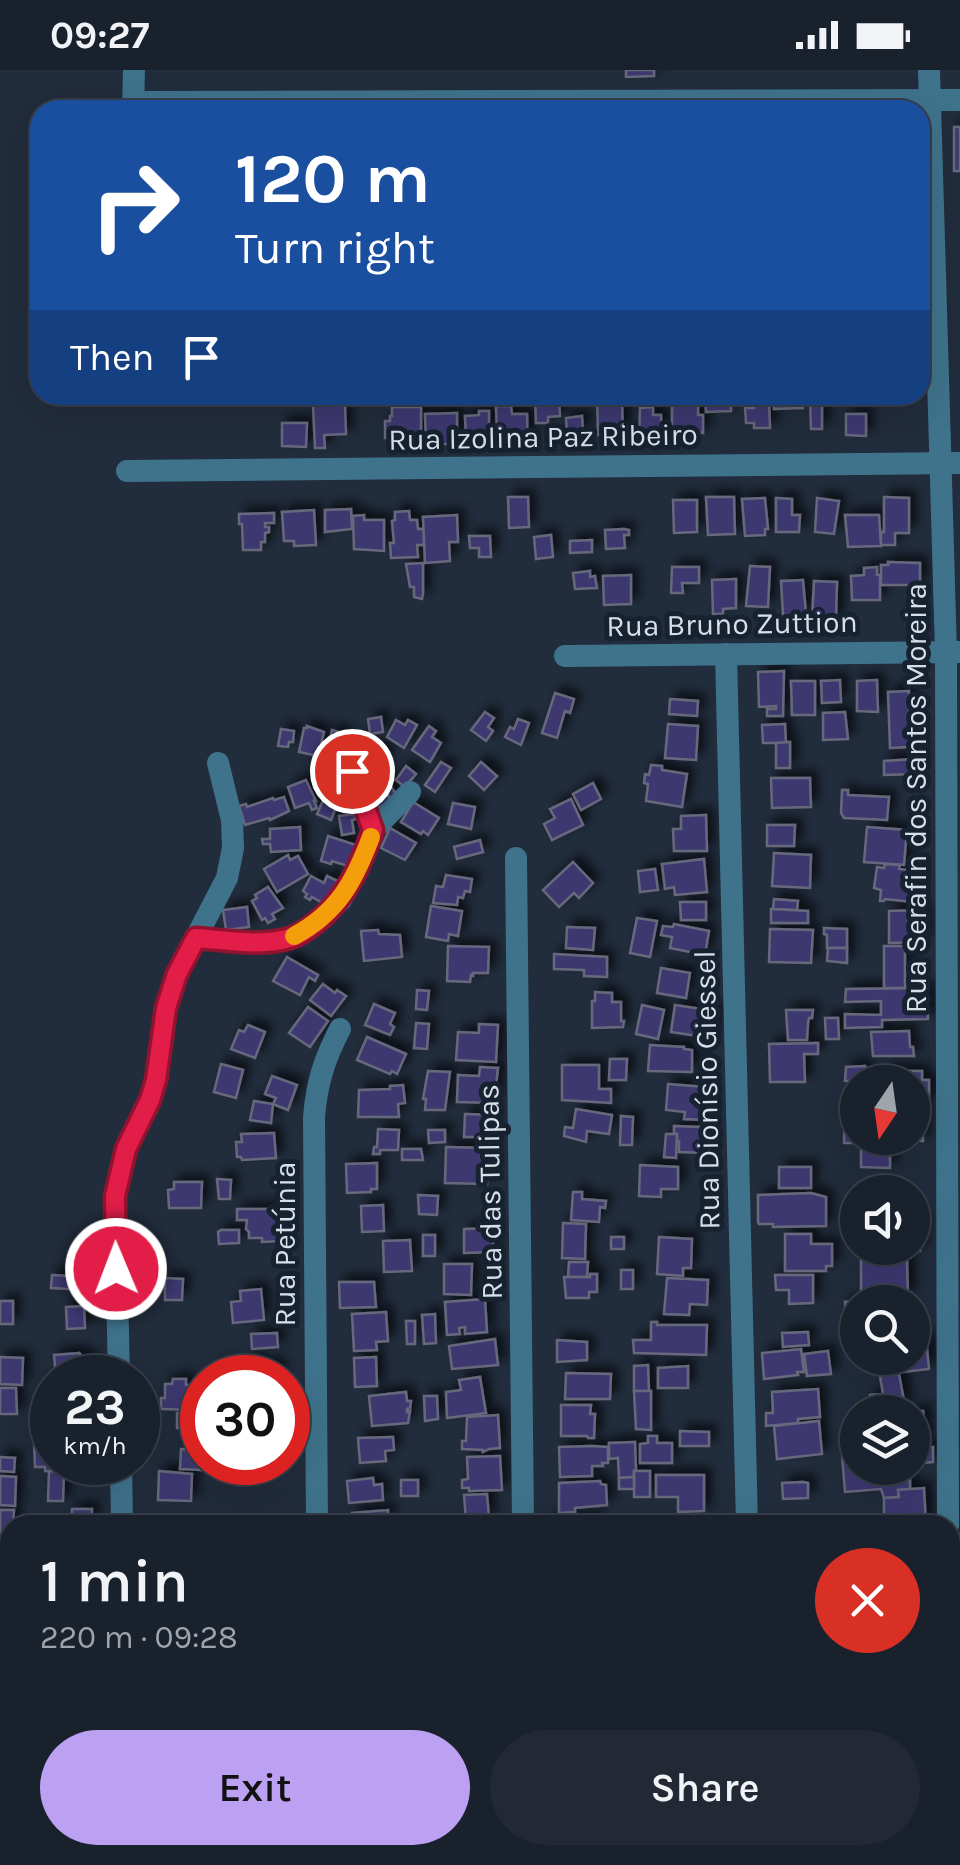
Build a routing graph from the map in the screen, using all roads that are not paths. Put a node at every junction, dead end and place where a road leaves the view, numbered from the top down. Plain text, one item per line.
1 (134, 70) edge
2 (930, 70) edge
3 (133, 100) edge
4 (930, 100) joint
5 (960, 100) edge
6 (930, 277) edge
7 (960, 277) edge
8 (930, 294) edge
9 (950, 463) edge
10 (127, 471) dead end
11 (953, 652) edge
12 (726, 654) junction
13 (565, 656) dead end
14 (218, 763) dead end
15 (352, 771) dead end
16 (410, 792) dead end
17 (373, 830) junction
18 (516, 858) dead end
19 (196, 938) junction
20 (340, 1028) dead end
21 (118, 1355) edge
22 (121, 1485) edge
23 (122, 1515) edge
24 (317, 1515) edge
25 (523, 1515) edge
26 (747, 1515) edge
27 (948, 1515) edge

1 - 3 street
2 - 4 street, Rua Serafin dos Santos Moreira
4 - 5 street
6 - 7 street
8 - 9 street, Rua Serafin dos Santos Moreira
9 - 10 street, Rua Izolina Paz Ribeiro
9 - 11 street, Rua Serafin dos Santos Moreira
11 - 12 street, Rua Bruno Zuttion
11 - 27 street, Rua Serafin dos Santos Moreira
12 - 13 street, Rua Bruno Zuttion
12 - 26 street, Rua Dionísio Giessel
14 - 19 street
15 - 17 street
16 - 17 street
17 - 19 street
18 - 25 street, Rua das Tulipas
19 - 21 street
20 - 24 street, Rua Petúnia
22 - 23 street

